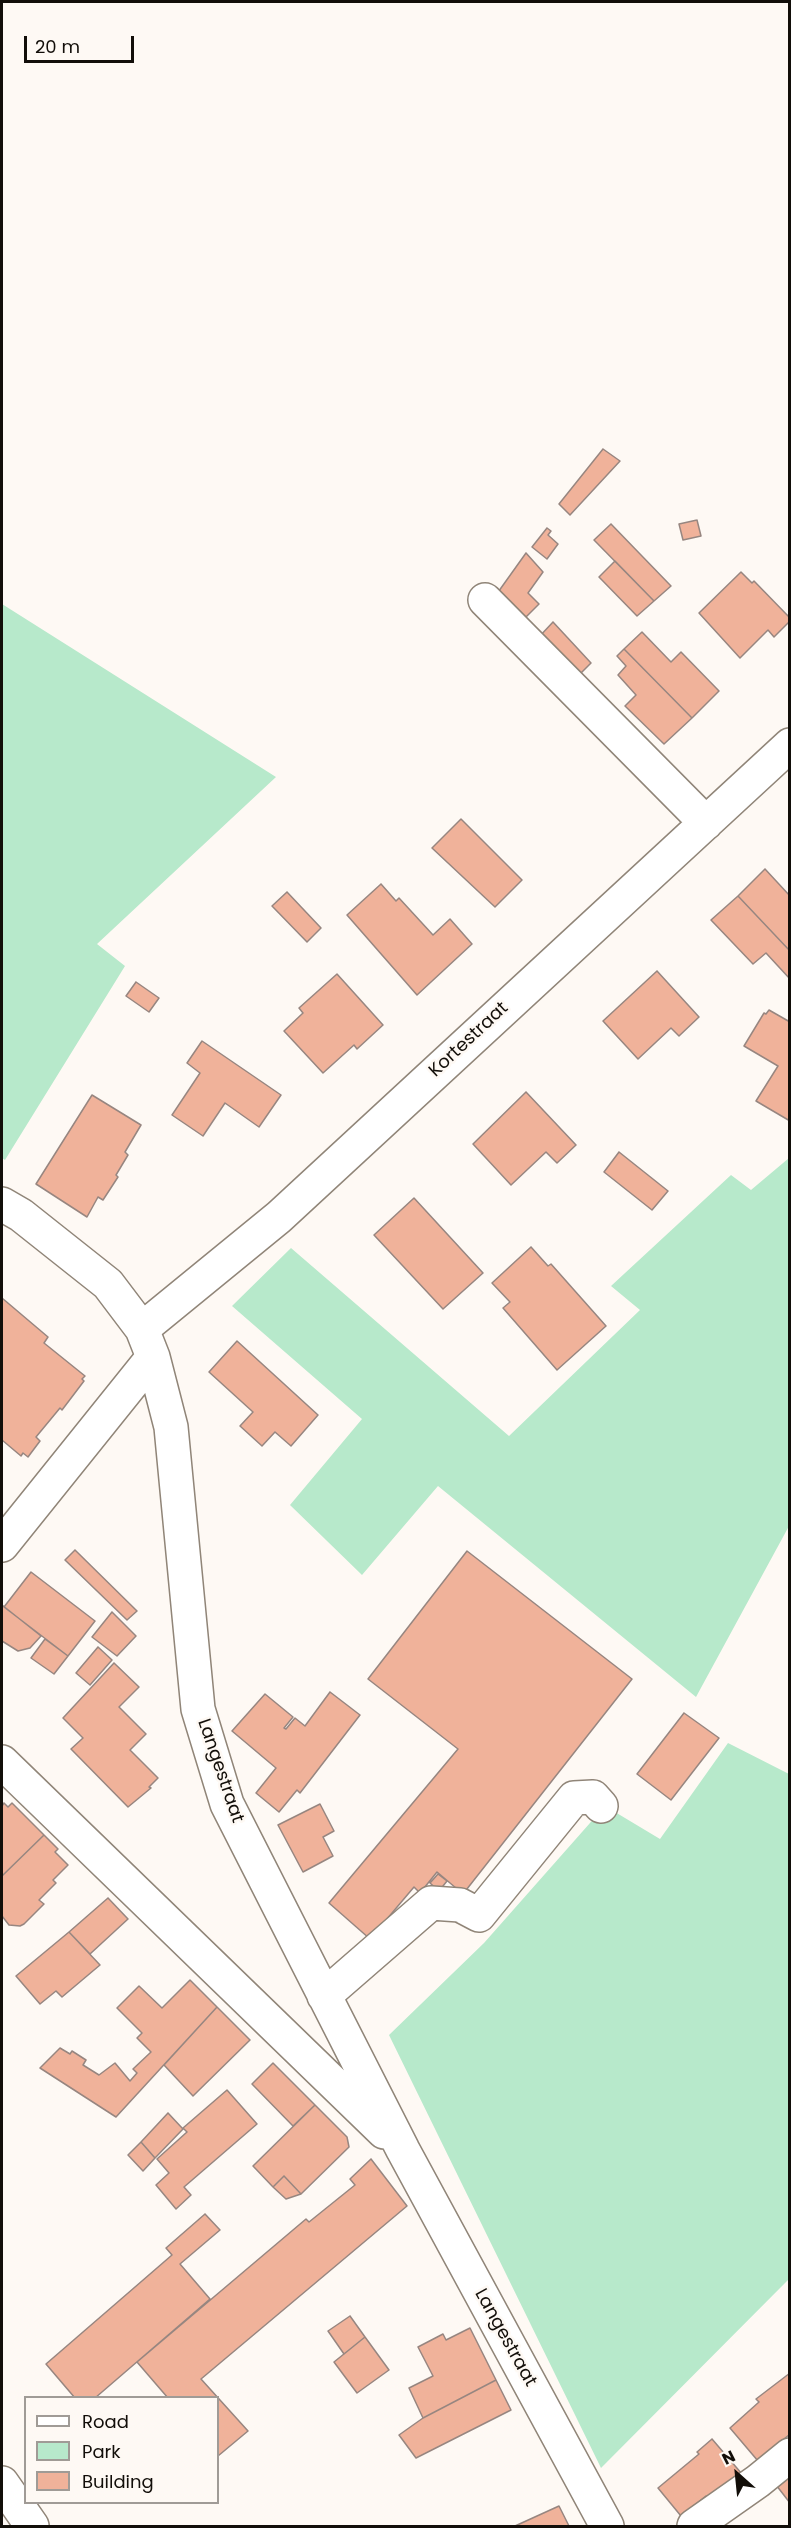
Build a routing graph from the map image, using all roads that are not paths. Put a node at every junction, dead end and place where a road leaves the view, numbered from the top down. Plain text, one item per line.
1 (485, 600) dead end
2 (789, 745) edge
3 (706, 823) junction
4 (2, 1204) edge
5 (148, 1343) junction
6 (2, 1545) edge
7 (2, 1762) edge
8 (601, 1806) dead end
9 (324, 1996) junction
10 (403, 2150) junction
11 (789, 2456) edge
12 (2, 2483) edge
13 (32, 2526) edge
14 (607, 2526) edge
15 (694, 2526) edge

1 - 3 street
2 - 3 street, Kortestraat
3 - 5 street, Kortestraat
4 - 5 street, Langestraat
5 - 6 street
5 - 9 street, Langestraat
7 - 10 street, Langestraat
8 - 9 street
9 - 10 street, Langestraat
10 - 14 street, Langestraat
11 - 15 street
12 - 13 street

